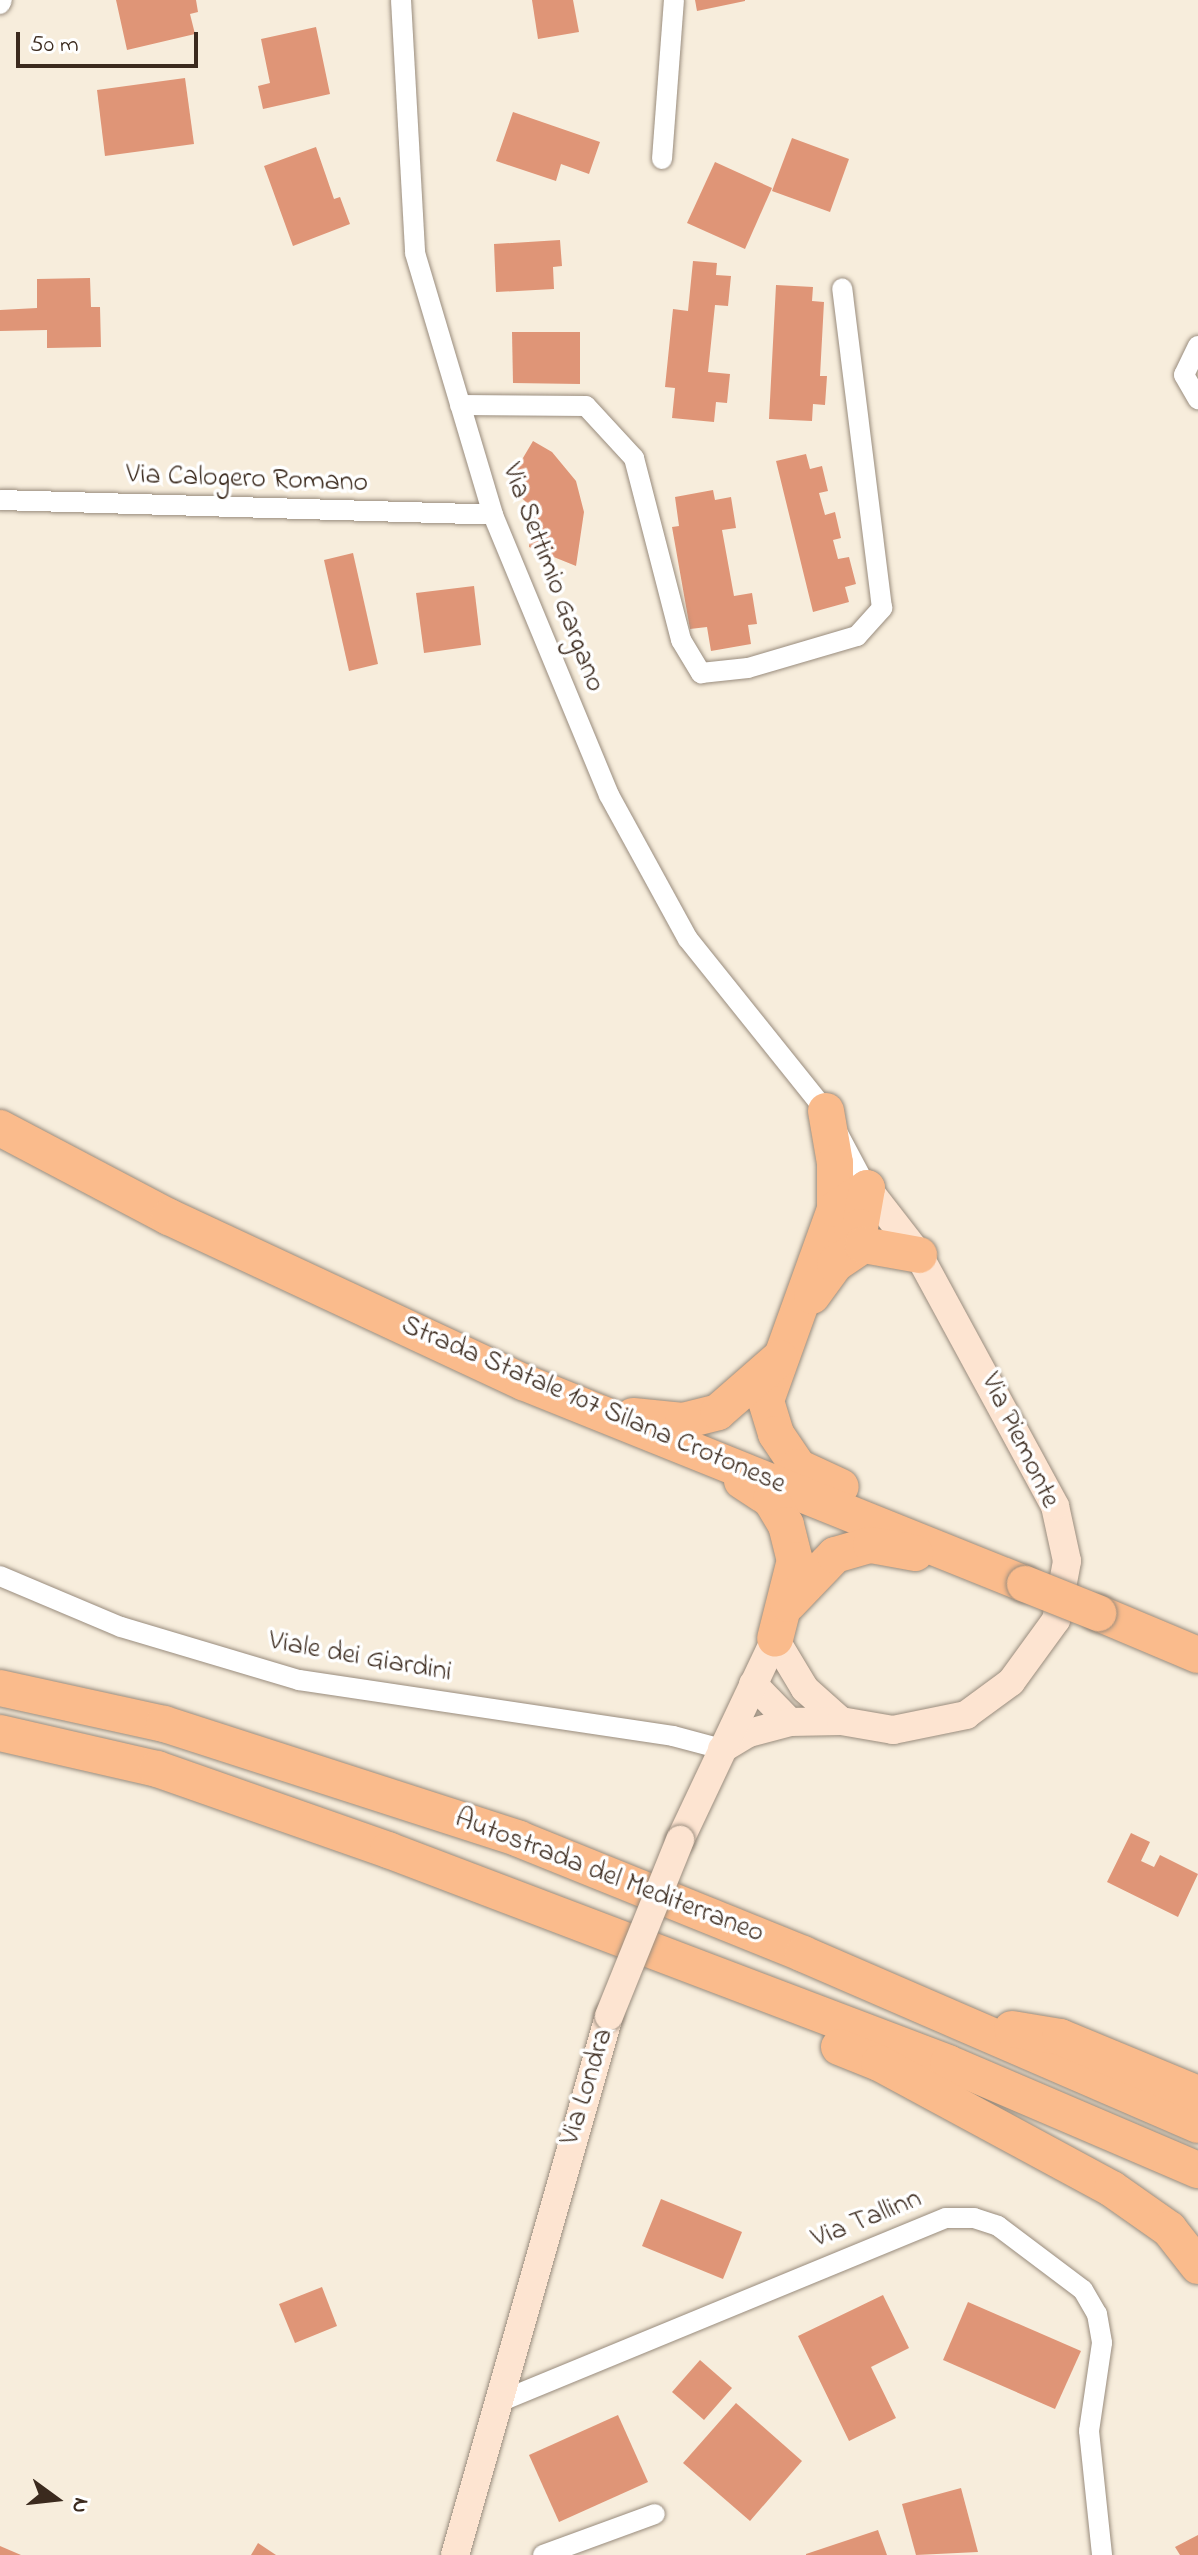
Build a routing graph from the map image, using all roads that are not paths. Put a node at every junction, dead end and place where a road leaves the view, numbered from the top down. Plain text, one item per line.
1 (401, 0) edge
2 (674, 0) edge
3 (662, 159) dead end
4 (842, 288) dead end
5 (1198, 346) edge
6 (1198, 399) edge
7 (460, 405) junction
8 (0, 500) edge
9 (493, 515) junction
10 (826, 1111) junction
11 (0, 1128) edge
12 (867, 1188) junction
13 (835, 1209) junction
14 (919, 1255) junction
15 (835, 1264) junction
16 (804, 1307) junction
17 (784, 1354) junction
18 (523, 1382) junction
19 (648, 1434) junction
20 (982, 1564) junction
21 (0, 1576) edge
22 (1025, 1584) junction
23 (788, 1604) junction
24 (775, 1639) junction
25 (1198, 1655) edge
26 (753, 1684) junction
27 (0, 1688) edge
28 (805, 1689) junction
29 (841, 1721) junction
30 (790, 1722) junction
31 (0, 1733) edge
32 (722, 1749) junction
33 (388, 1850) junction
34 (962, 2021) junction
35 (1198, 2094) edge
36 (1198, 2125) edge
37 (1198, 2170) edge
38 (1198, 2266) edge
39 (499, 2402) junction
40 (655, 2514) dead end
41 (455, 2555) edge
42 (543, 2555) edge
43 (1102, 2555) edge

1 - 7 street, Via Settimio Gargano
2 - 3 street
4 - 7 street
5 - 6 street
7 - 9 street, Via Settimio Gargano
8 - 9 street, Via Calogero Romano
9 - 10 street, Via Settimio Gargano
10 - 12 street, Via Piemonte
10 - 13 highway
11 - 18 highway, Strada Statale 107 Silana Crotonese
12 - 13 highway
12 - 14 street, Via Piemonte
12 - 15 highway
13 - 16 highway
14 - 15 highway
14 - 29 street, Via Piemonte
15 - 16 highway
16 - 17 highway
17 - 18 highway
17 - 20 highway
18 - 19 highway, Strada Statale 107 Silana Crotonese
19 - 20 highway, Strada Statale 107 Silana Crotonese
19 - 23 highway
20 - 22 highway, Strada Statale 107 Silana Crotonese
21 - 32 street, Viale dei Giardini
22 - 23 highway
22 - 25 highway, Strada Statale 107 Silana Crotonese, bridge
23 - 24 highway
24 - 26 street, Via Londra
24 - 28 street
26 - 28 street
26 - 30 street
26 - 32 street, Via Londra
27 - 34 highway, Autostrada del Mediterraneo
28 - 29 street
29 - 30 street, Via Piemonte
30 - 32 street, Via Piemonte
31 - 33 highway, Autostrada del Mediterraneo
32 - 39 street, Via Londra, bridge
33 - 37 highway, Autostrada del Mediterraneo
33 - 38 highway
34 - 35 highway
34 - 36 highway, Autostrada del Mediterraneo
39 - 41 street, Via Londra
39 - 43 street, Via Tallinn
40 - 42 street

